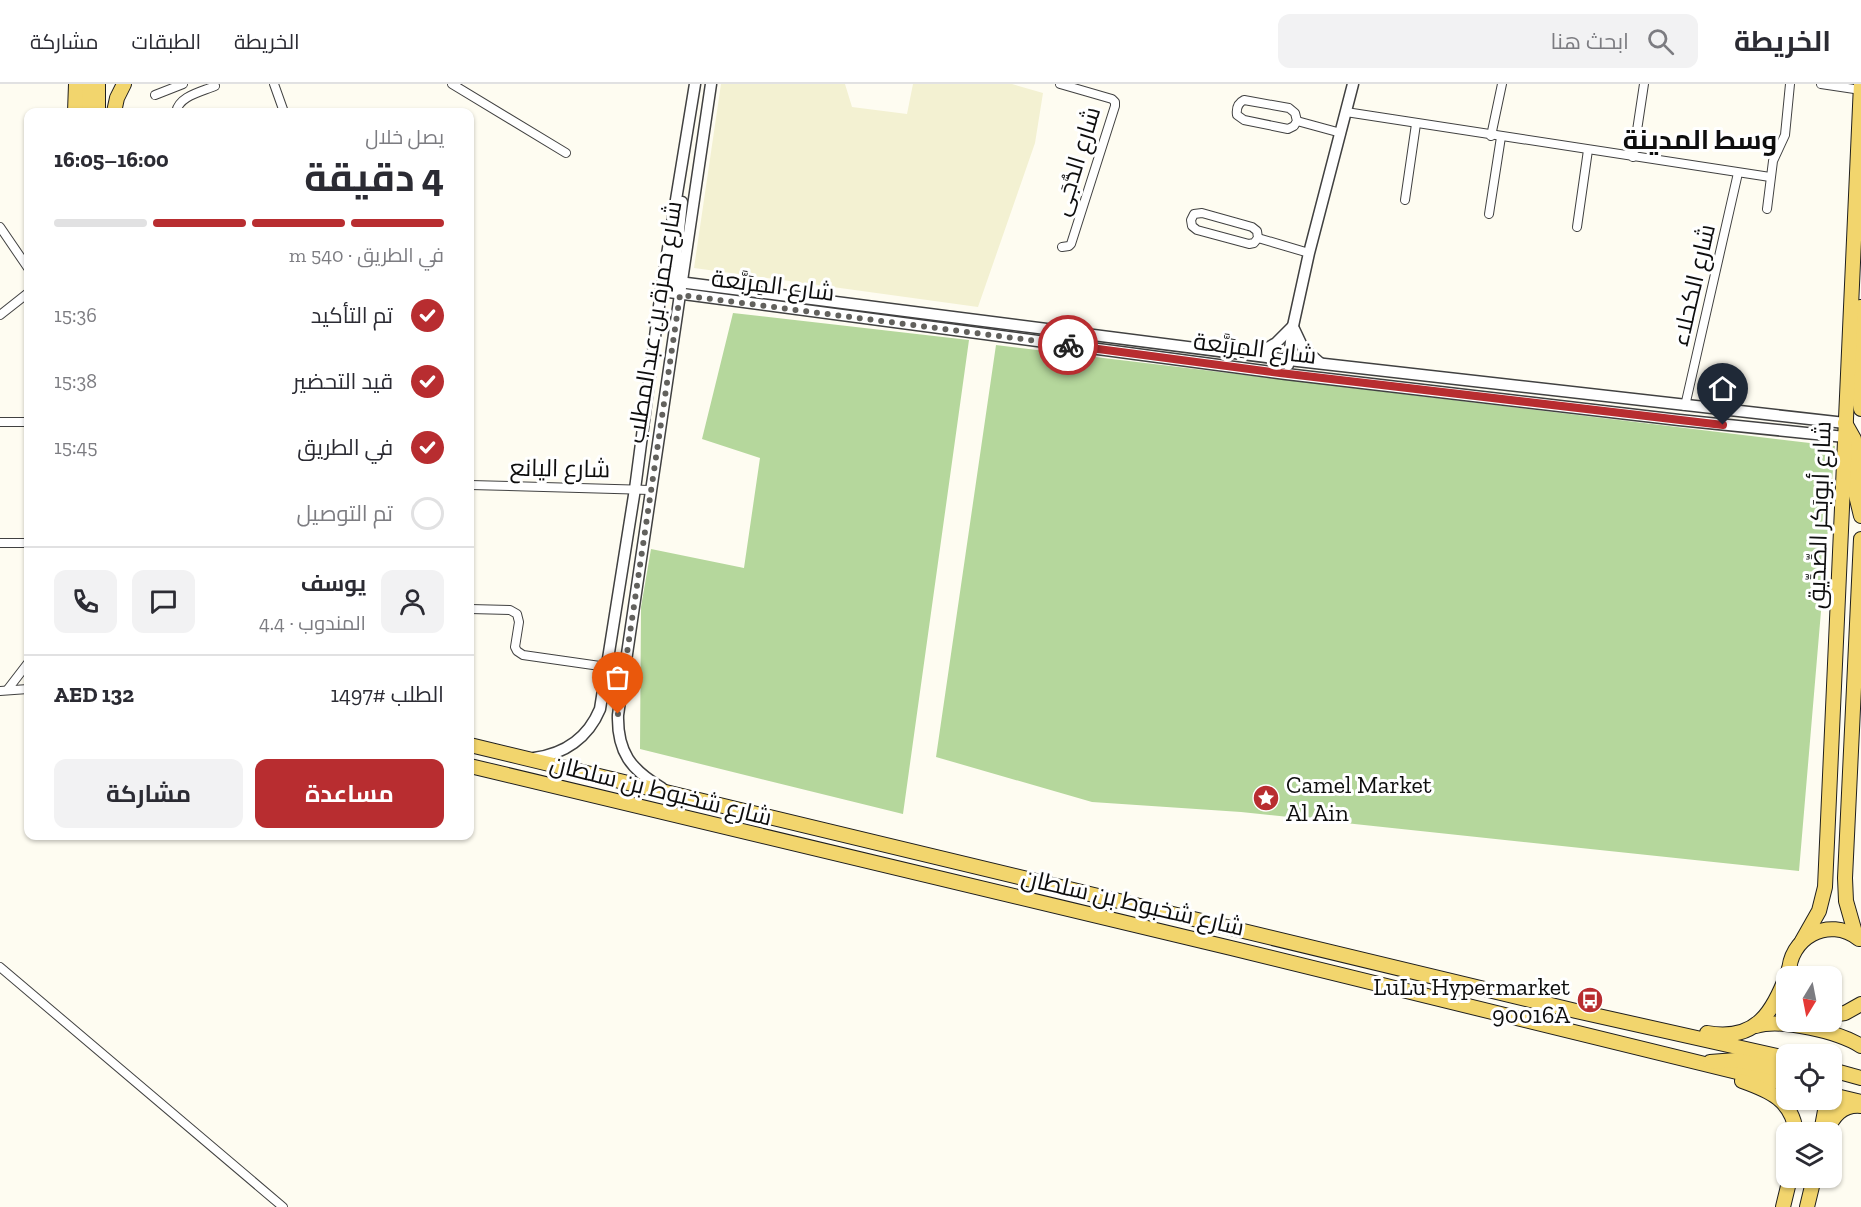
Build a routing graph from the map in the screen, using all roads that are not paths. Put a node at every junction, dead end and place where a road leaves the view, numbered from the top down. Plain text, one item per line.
1 (76, 84) edge
2 (87, 84) edge
3 (98, 84) edge
4 (124, 84) edge
5 (183, 84) edge
6 (274, 84) edge
7 (452, 84) edge
8 (695, 84) edge
9 (711, 84) edge
10 (1060, 84) edge
11 (1353, 84) edge
12 (1503, 84) edge
13 (1644, 84) edge
14 (1790, 84) edge
15 (1821, 84) edge
16 (1861, 84) edge
17 (215, 86) dead end
18 (1861, 90) edge
19 (155, 95) dead end
20 (75, 108) edge
21 (87, 108) edge
22 (98, 108) edge
23 (115, 108) edge
24 (177, 108) edge
25 (283, 108) edge
26 (1346, 112) junction
27 (1297, 121) junction
28 (1416, 124) junction
29 (1341, 133) junction
30 (1491, 136) junction
31 (1502, 137) junction
32 (1588, 150) junction
33 (566, 153) dead end
34 (1634, 157) junction
35 (1738, 173) junction
36 (1770, 177) junction
37 (1405, 200) dead end
38 (1767, 209) dead end
39 (1489, 214) dead end
40 (0, 226) edge
41 (1577, 227) dead end
42 (1258, 238) junction
43 (1062, 247) dead end
44 (1310, 253) junction
45 (24, 262) edge
46 (1854, 270) junction
47 (670, 284) junction
48 (680, 295) junction
49 (24, 296) edge
50 (0, 315) edge
51 (1293, 326) junction
52 (1254, 356) junction
53 (1285, 360) junction
54 (1321, 364) junction
55 (1283, 374) junction
56 (1685, 406) junction
57 (1861, 408) edge
58 (0, 422) edge
59 (24, 422) edge
60 (1850, 429) edge
61 (474, 485) edge
62 (635, 489) junction
63 (650, 490) junction
64 (1861, 516) edge
65 (1861, 539) edge
66 (0, 543) edge
67 (24, 543) edge
68 (474, 609) edge
69 (607, 667) junction
70 (24, 670) edge
71 (24, 689) edge
72 (4, 690) edge
73 (474, 746) edge
74 (527, 759) junction
75 (474, 767) edge
76 (670, 793) junction
77 (1858, 939) edge
78 (1802, 941) junction
79 (1790, 966) edge
80 (0, 967) edge
81 (1776, 1002) edge
82 (1861, 1004) edge
83 (1576, 1011) junction
84 (1842, 1013) edge
85 (1754, 1027) junction
86 (1861, 1046) edge
87 (1776, 1056) edge
88 (1702, 1064) junction
89 (1776, 1069) edge
90 (1842, 1073) edge
91 (1861, 1078) edge
92 (1776, 1082) edge
93 (1842, 1098) edge
94 (1861, 1104) edge
95 (1794, 1122) edge
96 (1832, 1122) edge
97 (1788, 1188) edge
98 (1812, 1188) edge
99 (283, 1207) edge
100 (1783, 1207) edge
101 (1807, 1207) edge

1 - 20 main road
2 - 21 main road
3 - 22 main road
4 - 23 main road
5 - 19 street
6 - 25 street
7 - 33 street
8 - 47 street, شارع حمزة بن عبدالمطلب
9 - 47 street, شارع حمزة بن عبدالمطلب
10 - 43 street, شارع الدُّجَى
11 - 26 street
12 - 30 street
13 - 34 street
14 - 36 street
15 - 18 street
16 - 18 main road, شارع أبوبَكر الصِّدِّيق
17 - 24 street
18 - 46 main road, شارع أبوبَكر الصِّدِّيق
26 - 28 street
26 - 29 street
27 - 27 street
27 - 29 street
28 - 30 street
28 - 37 street
29 - 44 street
30 - 31 street
31 - 32 street
31 - 39 street
32 - 34 street
32 - 41 street
34 - 35 street
35 - 36 street
35 - 56 street, شارع الكحلاء
36 - 38 street
40 - 45 street
42 - 42 street
42 - 44 street
44 - 51 street
46 - 57 main road
46 - 60 main road, شارع أبوبَكر الصِّدِّيق
47 - 48 street, شارع حمزة بن عبدالمطلب
47 - 48 street, شارع المِرَبَّعة
47 - 52 street, شارع المِرَبَّعة
47 - 62 street, شارع حمزة بن عبدالمطلب
48 - 55 street, شارع المِرَبَّعة
48 - 63 street, شارع حمزة بن عبدالمطلب
49 - 50 street
51 - 52 street
51 - 53 street
51 - 54 street
52 - 53 street, شارع المِرَبَّعة
53 - 54 street, شارع المِرَبَّعة
53 - 55 street
54 - 56 street, شارع المِرَبَّعة
55 - 60 street, شارع المِرَبَّعة
56 - 60 street, شارع المِرَبَّعة
57 - 60 main road
58 - 59 street
60 - 64 main road
60 - 78 main road, شارع أبوبَكر الصِّدِّيق
61 - 62 street, شارع اليانع
62 - 63 street, شارع اليانع
62 - 69 street, شارع حمزة بن عبدالمطلب
63 - 76 street, شارع حمزة بن عبدالمطلب
65 - 77 main road, شارع أبوبَكر الصِّدِّيق
66 - 67 street
68 - 69 street
69 - 74 street, شارع حمزة بن عبدالمطلب
70 - 72 street
71 - 72 street
73 - 74 main road, شارع شخبوط بن سلطان
74 - 76 main road, شارع شخبوط بن سلطان
75 - 88 main road, شارع شخبوط بن سلطان
76 - 83 main road, شارع شخبوط بن سلطان
77 - 78 main road
78 - 79 main road, شارع أبوبَكر الصِّدِّيق
80 - 99 street
81 - 85 main road, شارع أبوبَكر الصِّدِّيق
82 - 84 main road
83 - 85 main road
83 - 87 main road, شارع شخبوط بن سلطان
85 - 86 main road
88 - 89 main road
88 - 92 main road, شارع شخبوط بن سلطان
88 - 95 main road
90 - 91 main road
93 - 94 main road
94 - 96 main road
97 - 100 main road
98 - 101 main road

